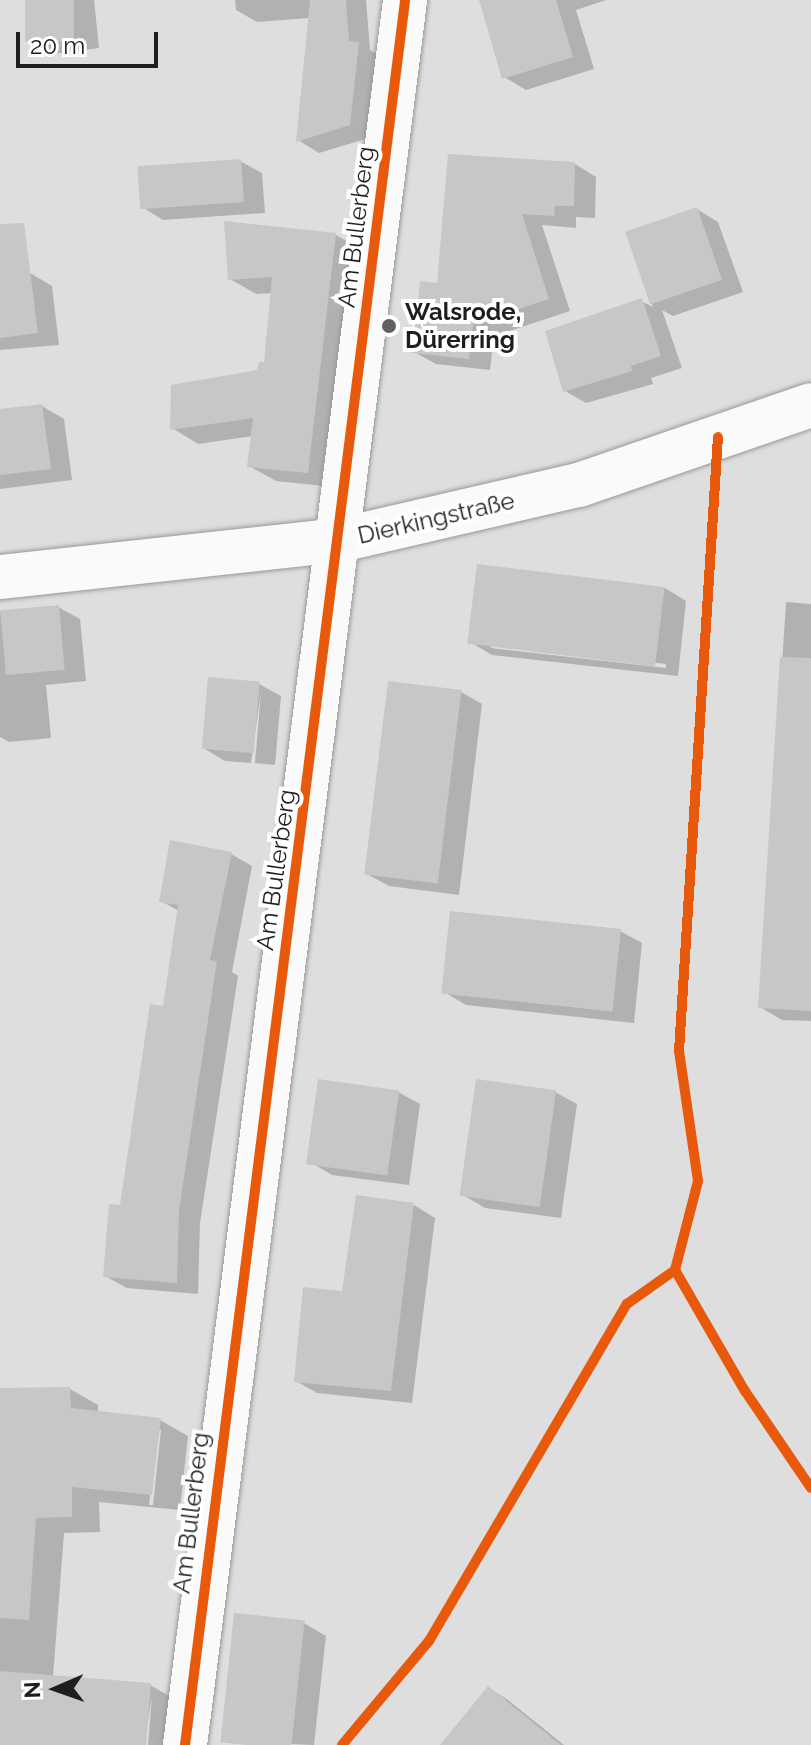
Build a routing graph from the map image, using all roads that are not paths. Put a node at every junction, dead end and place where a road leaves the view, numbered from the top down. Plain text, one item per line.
1 (405, 0) edge
2 (811, 405) edge
3 (340, 540) junction
4 (0, 577) edge
5 (185, 1745) edge

1 - 3 street, Am Bullerberg
2 - 3 street, Dierkingstraße
3 - 4 street, Dierkingstraße
3 - 5 street, Am Bullerberg

